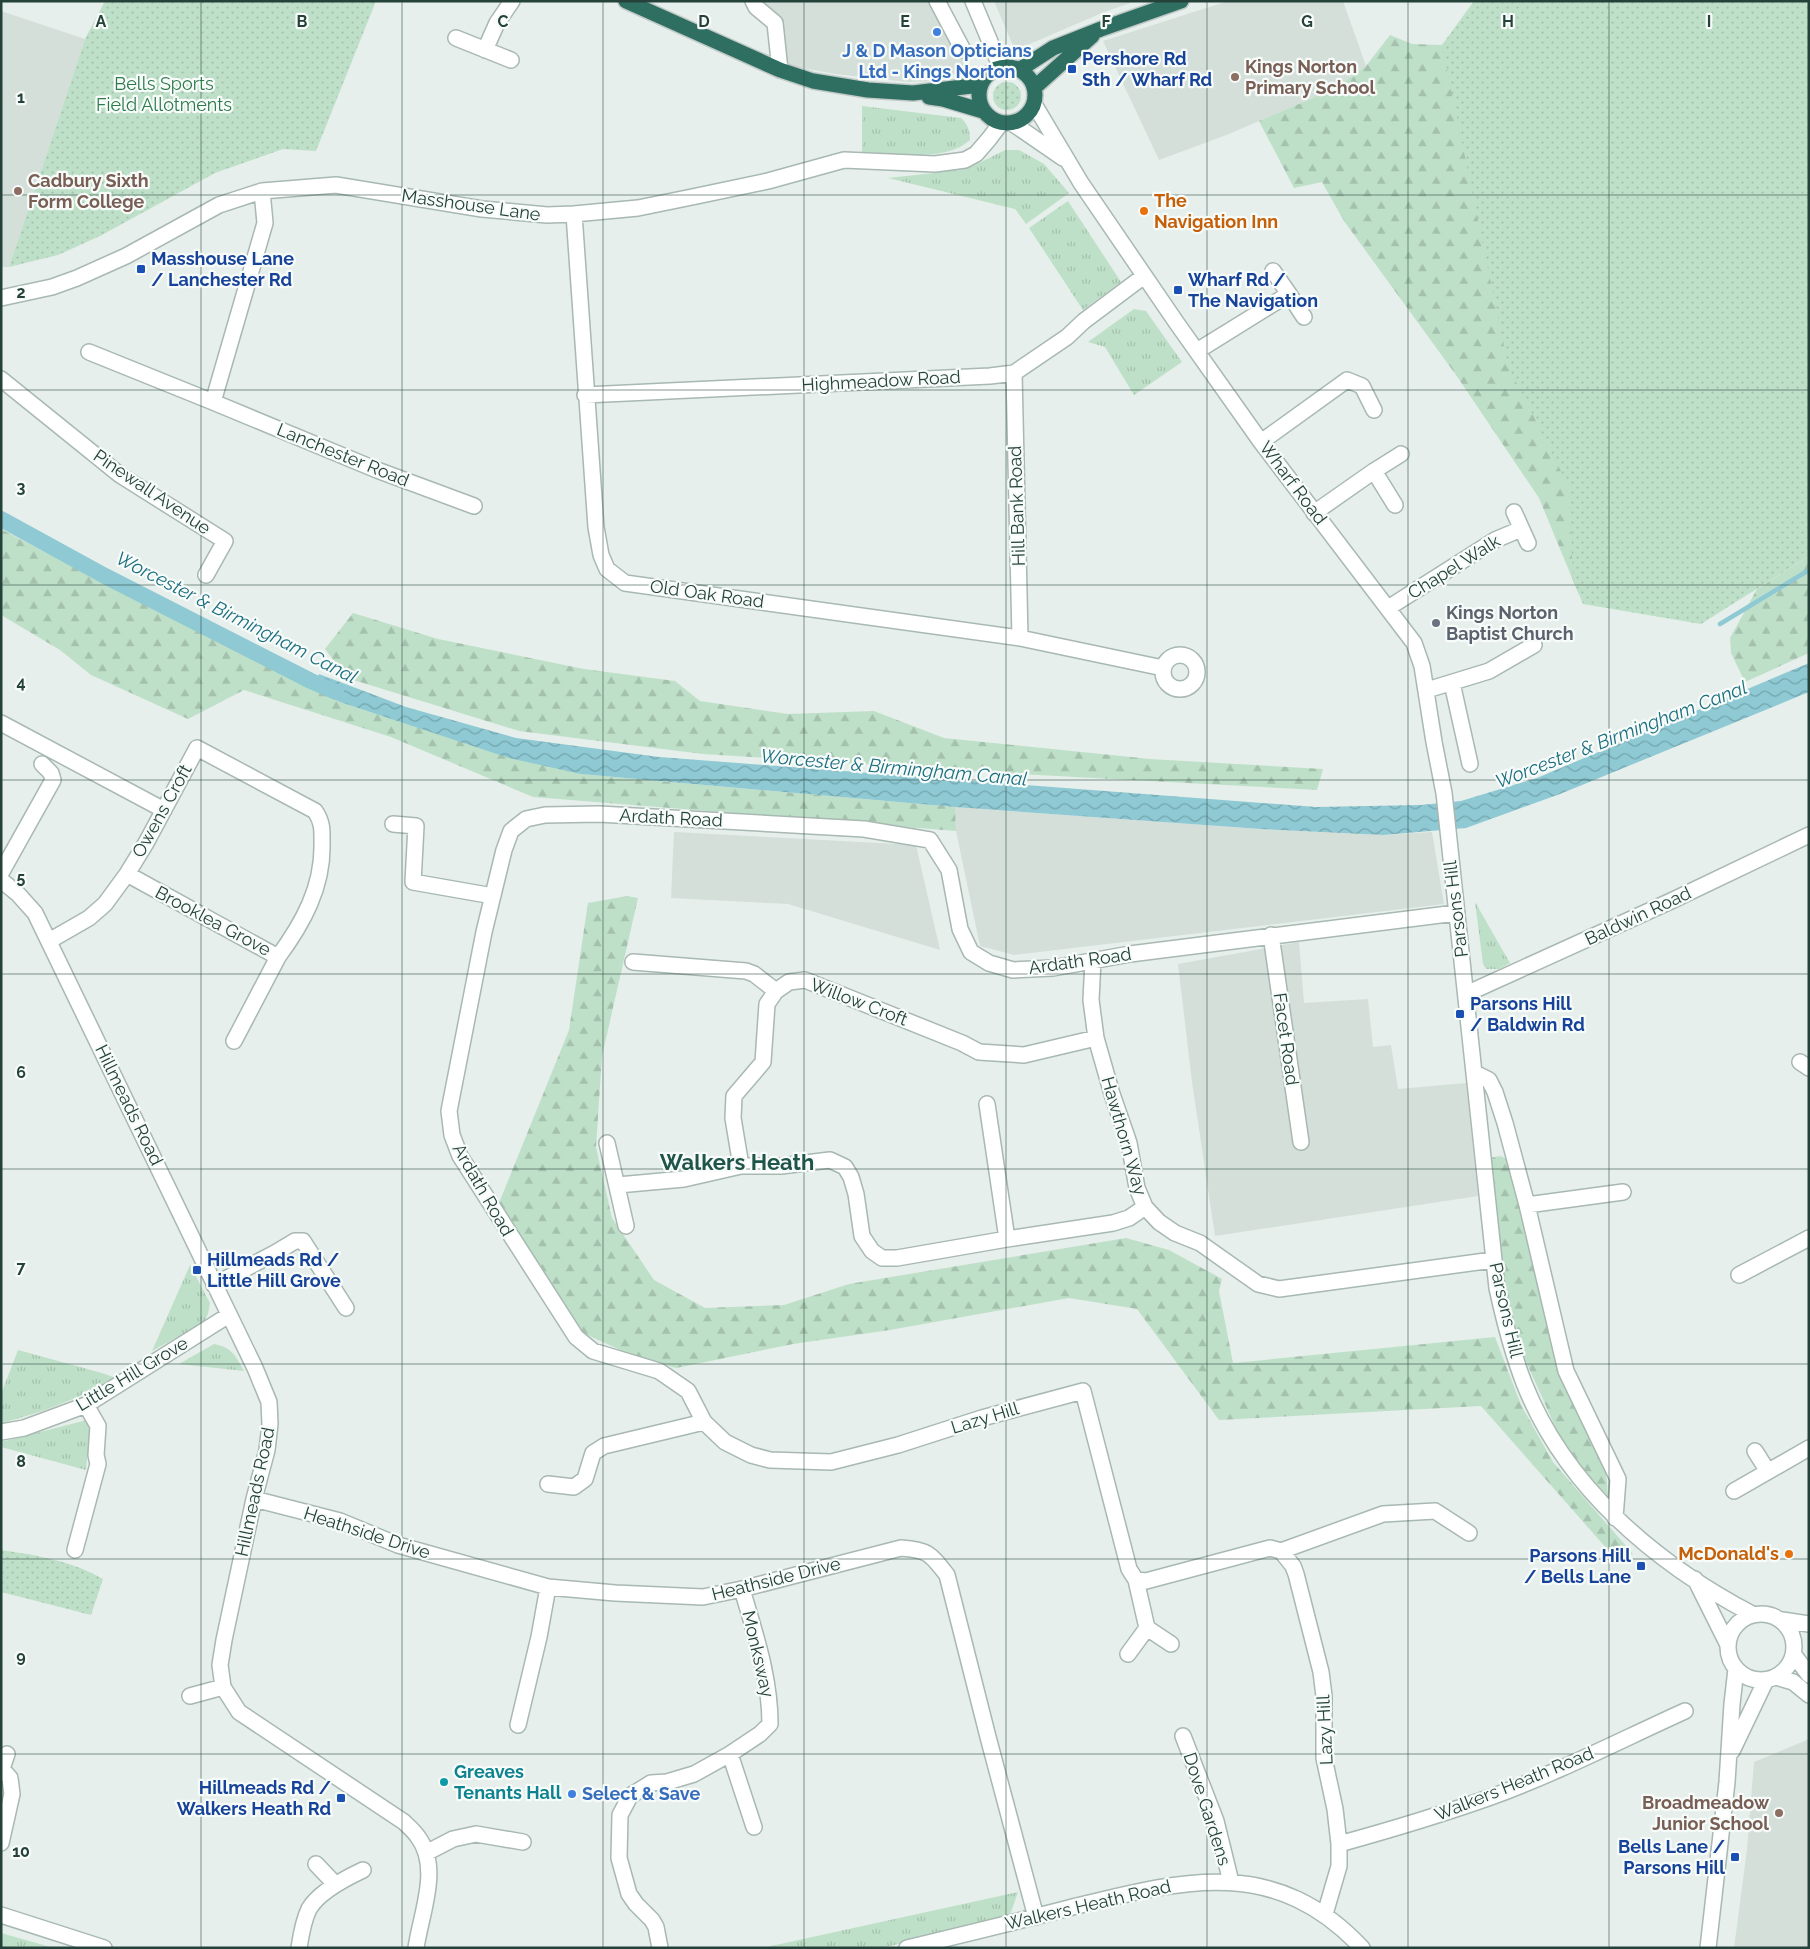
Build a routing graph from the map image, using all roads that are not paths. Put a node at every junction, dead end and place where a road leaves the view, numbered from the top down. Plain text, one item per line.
1 (512, 1) edge
2 (626, 1) edge
3 (753, 1) edge
4 (937, 1) edge
5 (973, 1) edge
6 (1181, 1) edge
7 (1101, 29) junction
8 (456, 38) dead end
9 (485, 50) junction
10 (963, 50) dead end
11 (511, 60) dead end
12 (1002, 68) junction
13 (780, 70) junction
14 (1019, 70) junction
15 (980, 85) junction
16 (913, 93) junction
17 (1034, 96) junction
18 (983, 111) junction
19 (1006, 123) junction
20 (1066, 160) junction
21 (262, 191) junction
22 (574, 214) junction
23 (1273, 271) dead end
24 (1144, 276) junction
25 (1289, 294) junction
26 (1, 298) edge
27 (1304, 317) dead end
28 (1197, 351) junction
29 (89, 352) dead end
30 (1014, 373) junction
31 (1, 379) edge
32 (586, 395) junction
33 (214, 402) junction
34 (1374, 410) dead end
35 (1261, 442) junction
36 (1401, 454) dead end
37 (1374, 471) junction
38 (1395, 505) dead end
39 (474, 506) dead end
40 (1314, 512) junction
41 (1514, 512) dead end
42 (1521, 529) junction
43 (1528, 543) dead end
44 (206, 575) dead end
45 (1388, 608) junction
46 (1020, 638) junction
47 (1534, 645) dead end
48 (1163, 668) dead end
49 (1452, 684) junction
50 (1427, 690) junction
51 (1, 723) edge
52 (197, 748) joint
53 (42, 764) dead end
54 (1470, 764) dead end
55 (164, 810) junction
56 (393, 824) dead end
57 (1448, 834) joint
58 (1809, 835) edge
59 (1, 873) edge
60 (127, 874) junction
61 (1, 880) edge
62 (493, 896) junction
63 (1456, 913) junction
64 (1271, 935) junction
65 (49, 941) junction
66 (278, 957) junction
67 (1094, 960) junction
68 (633, 962) dead end
69 (776, 991) junction
70 (1466, 994) junction
71 (1096, 1038) junction
72 (234, 1041) dead end
73 (1475, 1073) junction
74 (988, 1104) dead end
75 (1301, 1142) dead end
76 (607, 1143) dead end
77 (741, 1166) junction
78 (618, 1185) junction
79 (1623, 1192) dead end
80 (1527, 1205) junction
81 (1145, 1207) junction
82 (626, 1226) dead end
83 (1007, 1238) junction
84 (1809, 1238) edge
85 (1493, 1260) junction
86 (1739, 1275) dead end
87 (214, 1285) junction
88 (346, 1308) dead end
89 (229, 1315) junction
90 (86, 1405) junction
91 (704, 1422) junction
92 (1, 1432) edge
93 (1809, 1448) edge
94 (1755, 1451) dead end
95 (1767, 1470) junction
96 (548, 1484) dead end
97 (1734, 1491) dead end
98 (254, 1499) junction
99 (1615, 1518) junction
100 (1470, 1532) dead end
101 (75, 1550) dead end
102 (1281, 1550) junction
103 (1695, 1579) junction
104 (1136, 1580) junction
105 (548, 1587) junction
106 (742, 1589) junction
107 (1752, 1614) junction
108 (1782, 1620) junction
109 (1809, 1624) edge
110 (1147, 1628) junction
111 (1171, 1644) dead end
112 (1728, 1645) junction
113 (1799, 1650) edge
114 (1128, 1654) dead end
115 (1736, 1669) junction
116 (1809, 1675) edge
117 (1771, 1679) junction
118 (223, 1687) junction
119 (1809, 1695) edge
120 (190, 1696) dead end
121 (1685, 1711) dead end
122 (518, 1725) dead end
123 (1183, 1736) dead end
124 (8, 1754) dead end
125 (730, 1754) junction
126 (1729, 1757) junction
127 (2, 1769) edge
128 (754, 1827) dead end
129 (1, 1842) edge
130 (523, 1842) dead end
131 (1339, 1844) junction
132 (426, 1853) junction
133 (316, 1864) dead end
134 (362, 1870) dead end
135 (1231, 1882) junction
136 (335, 1884) junction
137 (1324, 1914) junction
138 (1, 1915) edge
139 (1036, 1917) junction
140 (104, 1948) edge
141 (299, 1948) edge
142 (416, 1948) edge
143 (660, 1948) edge
144 (907, 1948) edge
145 (1362, 1948) edge
146 (1708, 1948) edge

1 - 9 street
2 - 13 highway
3 - 13 street
4 - 10 street
5 - 12 street
6 - 7 highway
7 - 14 highway
7 - 17 highway
8 - 9 street
9 - 11 street
12 - 14 highway
12 - 15 highway
13 - 16 highway
14 - 17 highway
15 - 16 highway
15 - 18 highway
16 - 18 highway
17 - 19 highway
17 - 20 street, Wharf Road
18 - 19 highway
19 - 20 street, Wharf Road
19 - 22 street, Masshouse Lane
20 - 24 street, Wharf Road
21 - 22 street, Masshouse Lane
21 - 26 street, Masshouse Lane
21 - 33 street
22 - 32 street, Old Oak Road
23 - 25 street
24 - 28 street, Wharf Road
24 - 30 street, Highmeadow Road
25 - 27 street
25 - 28 street
28 - 35 street, Wharf Road
29 - 33 street, Lanchester Road
30 - 32 street, Highmeadow Road
30 - 46 street, Hill Bank Road
31 - 44 street, Pinewall Avenue
32 - 46 street, Old Oak Road
33 - 39 street, Lanchester Road
34 - 35 street
35 - 40 street, Wharf Road
36 - 37 street
37 - 38 street
37 - 40 street
40 - 45 street, Wharf Road
41 - 42 street, Chapel Walk
42 - 43 street, Chapel Walk
42 - 45 street, Chapel Walk
45 - 50 street, Wharf Road
46 - 48 street, Old Oak Road
47 - 49 street
49 - 50 street
49 - 54 street
50 - 57 street, Wharf Road
51 - 55 street
52 - 55 street, Owens Croft
52 - 66 street, Brooklea Grove
53 - 59 street
55 - 60 street, Owens Croft
56 - 62 street
57 - 63 street, Parsons Hill
58 - 70 street, Baldwin Road
60 - 65 street, Owens Croft
60 - 66 street, Brooklea Grove
61 - 65 street, Hillmeads Road
62 - 67 street, Ardath Road
62 - 91 street, Ardath Road
63 - 64 street, Ardath Road
63 - 70 street, Parsons Hill
64 - 67 street, Ardath Road
64 - 75 street, Facet Road
65 - 87 street, Hillmeads Road
66 - 72 street
67 - 71 street, Hawthorn Way
68 - 69 street
69 - 71 street, Willow Croft
69 - 77 street
70 - 73 street, Parsons Hill
71 - 81 street, Hawthorn Way
73 - 80 street
73 - 85 street, Parsons Hill
74 - 83 street
76 - 78 street
77 - 78 street
77 - 83 street
78 - 82 street
79 - 80 street
80 - 99 street
81 - 83 street
81 - 85 street, Hawthorn Way
84 - 86 street
85 - 99 street, Parsons Hill
87 - 88 street
87 - 89 street, Hillmeads Road
89 - 90 street, Little Hill Grove
89 - 98 street, Hillmeads Road
90 - 92 street, Little Hill Grove
90 - 101 street
91 - 96 street
91 - 104 street, Lazy Hill
93 - 95 street
94 - 95 street
95 - 97 street
98 - 105 street, Heathside Drive
98 - 118 street, Hillmeads Road
99 - 103 street, Parsons Hill
100 - 102 street
102 - 104 street
102 - 131 street, Lazy Hill
103 - 107 street, Parsons Hill
103 - 112 street, Parsons Hill
104 - 110 street, Lazy Hill
105 - 106 street, Heathside Drive
105 - 122 street
106 - 125 street, Monksway
106 - 139 street, Heathside Drive
107 - 108 street
107 - 112 street
108 - 109 street
108 - 113 street
110 - 111 street
110 - 114 street
112 - 115 street
113 - 116 street
113 - 117 street
115 - 117 street
115 - 126 street
117 - 119 street
117 - 126 street
118 - 120 street
118 - 132 street, Hillmeads Road
121 - 131 street, Walkers Heath Road
123 - 135 street, Dove Gardens
124 - 127 street
125 - 128 street
125 - 143 street, Monksway
126 - 146 street
127 - 129 street
130 - 132 street
131 - 137 street, Lazy Hill
132 - 142 street, Hillmeads Road
133 - 136 street
134 - 136 street
135 - 137 street, Walkers Heath Road
135 - 139 street, Walkers Heath Road
136 - 141 street
137 - 145 street, Walkers Heath Road
138 - 140 street
139 - 144 street, Walkers Heath Road

